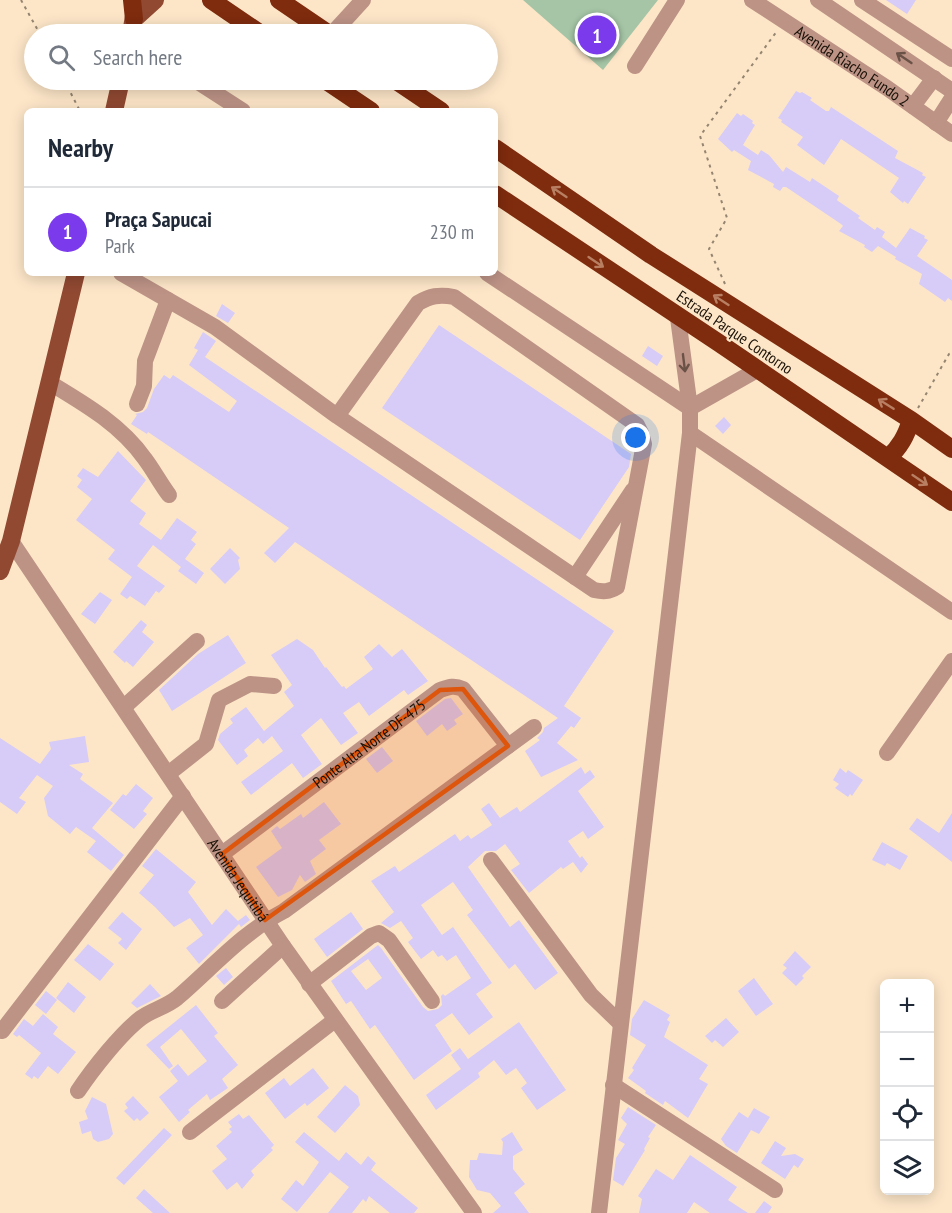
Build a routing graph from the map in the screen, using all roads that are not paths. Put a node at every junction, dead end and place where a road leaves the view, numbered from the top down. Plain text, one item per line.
1 (132, 0) edge
2 (137, 0) edge
3 (155, 0) edge
4 (211, 0) edge
5 (279, 0) edge
6 (363, 0) edge
7 (677, 0) edge
8 (752, 0) edge
9 (819, 0) edge
10 (862, 0) edge
11 (132, 24) edge
12 (133, 24) edge
13 (135, 24) edge
14 (246, 24) edge
15 (315, 24) edge
16 (340, 24) edge
17 (952, 58) edge
18 (635, 66) dead end
19 (933, 78) junction
20 (119, 90) edge
21 (210, 90) edge
22 (340, 90) edge
23 (409, 90) edge
24 (952, 91) edge
25 (952, 98) edge
26 (913, 106) junction
27 (115, 108) edge
28 (238, 108) edge
29 (367, 108) edge
30 (436, 108) edge
31 (936, 123) junction
32 (952, 134) edge
33 (498, 150) edge
34 (498, 197) edge
35 (75, 276) edge
36 (132, 276) edge
37 (492, 276) edge
38 (168, 300) junction
39 (678, 318) junction
40 (757, 370) junction
41 (50, 383) junction
42 (137, 404) dead end
43 (690, 408) junction
44 (337, 416) junction
45 (911, 420) junction
46 (690, 433) junction
47 (952, 449) edge
48 (888, 458) junction
49 (636, 484) junction
50 (169, 495) dead end
51 (952, 502) edge
52 (11, 541) junction
53 (0, 571) edge
54 (575, 577) junction
55 (952, 612) edge
56 (197, 641) dead end
57 (952, 661) edge
58 (274, 686) dead end
59 (124, 707) junction
60 (534, 727) dead end
61 (508, 746) junction
62 (887, 753) dead end
63 (168, 774) junction
64 (183, 796) junction
65 (222, 854) junction
66 (490, 860) dead end
67 (265, 920) junction
68 (283, 946) junction
69 (309, 984) junction
70 (222, 1001) dead end
71 (432, 1001) dead end
72 (335, 1020) junction
73 (620, 1023) junction
74 (2, 1032) dead end
75 (613, 1085) junction
76 (78, 1090) dead end
77 (190, 1132) dead end
78 (775, 1190) dead end
79 (474, 1213) edge
80 (598, 1213) edge

1 - 11 highway
2 - 12 main road
3 - 13 main road
4 - 14 highway
5 - 15 highway
6 - 16 street
7 - 18 street
8 - 26 street, Avenida Riacho Fundo 2
19 -> 9 street, Avenida Riacho Fundo 2
10 - 17 street
19 - 24 street, Avenida Riacho Fundo 2
19 - 26 street
20 - 27 main road
21 - 28 street
22 - 29 highway
23 - 30 highway
25 - 31 street
26 - 31 street, Avenida Riacho Fundo 2
31 - 32 street, Avenida Riacho Fundo 2
45 -> 33 highway, Estrada Parque Contorno
34 -> 39 highway, Estrada Parque Contorno
35 - 41 main road
36 - 38 street
37 - 43 street
38 - 42 street
38 - 44 street
39 - 40 highway, Estrada Parque Contorno
39 -> 43 street
40 - 43 street
40 - 48 highway, Estrada Parque Contorno
41 - 50 street
41 - 52 main road
43 - 46 street
44 - 49 street
44 - 54 street
45 - 47 highway, Estrada Parque Contorno
45 - 48 highway
46 - 55 street
46 - 73 street
48 -> 51 highway, Estrada Parque Contorno
49 - 54 street
49 - 54 street
52 - 53 main road
52 - 59 street, Avenida Jequitibá
56 - 59 street
57 - 62 street
58 - 63 street
59 - 63 street, Avenida Jequitibá
60 - 61 street
61 - 65 street, Ponte Alta Norte DF-475
61 - 67 street
63 - 64 street, Avenida Jequitibá
64 - 65 street, Avenida Jequitibá
64 - 74 street
65 - 67 street, Avenida Jequitibá
66 - 73 street
67 - 68 street, Avenida Jequitibá
67 - 76 street
68 - 69 street, Avenida Jequitibá
68 - 70 street
69 - 71 street
69 - 72 street, Avenida Jequitibá
72 - 77 street
72 - 79 street, Avenida Jequitibá
73 - 75 street
75 - 78 street
75 - 80 street

